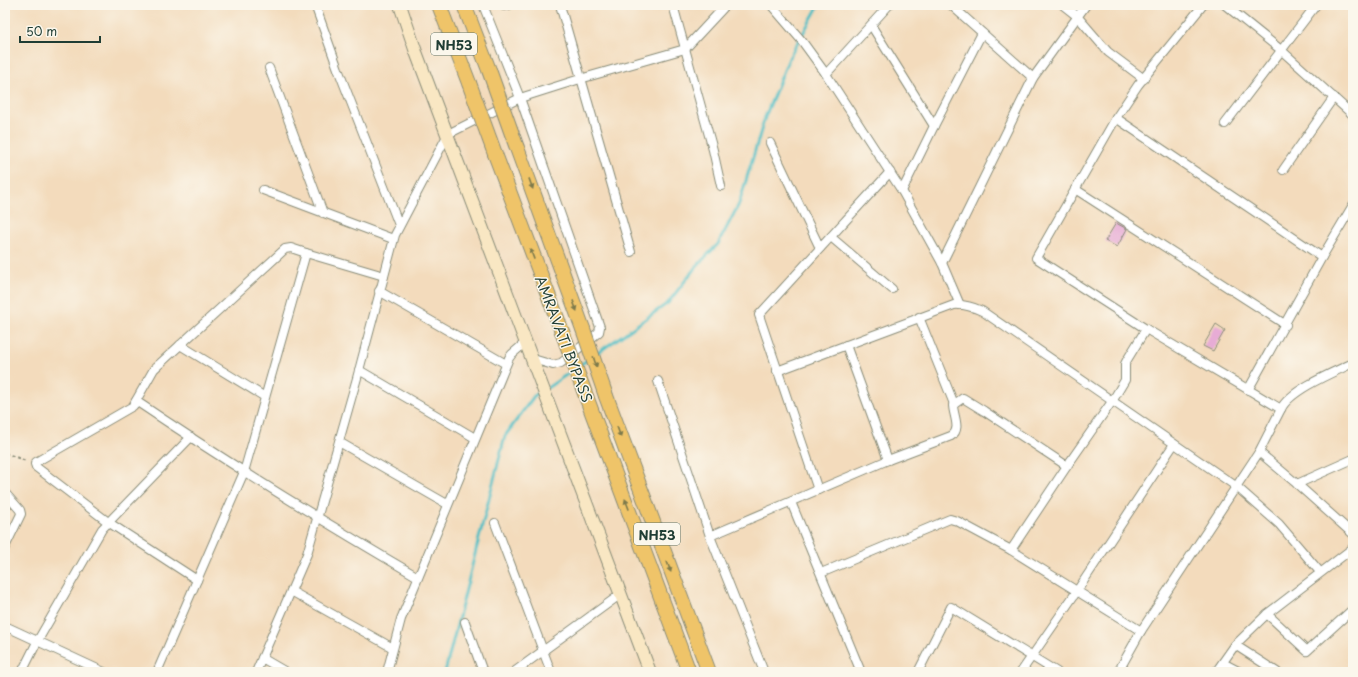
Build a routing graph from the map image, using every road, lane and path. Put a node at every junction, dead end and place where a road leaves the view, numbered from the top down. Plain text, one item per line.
1 (315, 5) edge
2 (400, 5) edge
3 (439, 5) edge
4 (464, 5) edge
5 (483, 5) edge
6 (560, 5) edge
7 (673, 5) edge
8 (726, 5) edge
9 (771, 5) edge
10 (889, 5) edge
11 (951, 5) edge
12 (1063, 5) edge
13 (1086, 5) edge
14 (1203, 5) edge
15 (1225, 5) edge
16 (1316, 5) edge
17 (1077, 16) junction
18 (871, 25) junction
19 (982, 32) junction
20 (685, 49) junction
21 (1281, 50) junction
22 (269, 68) dead end
23 (826, 74) junction
24 (1033, 78) junction
25 (580, 79) junction
26 (1144, 79) junction
27 (1334, 97) junction
28 (520, 98) junction
29 (1353, 114) edge
30 (1116, 118) junction
31 (1225, 124) dead end
32 (934, 126) junction
33 (448, 134) junction
34 (770, 143) dead end
35 (1283, 170) dead end
36 (890, 172) junction
37 (722, 186) dead end
38 (1075, 189) junction
39 (263, 190) dead end
40 (902, 191) junction
41 (1353, 205) edge
42 (323, 213) junction
43 (399, 225) junction
44 (831, 236) junction
45 (393, 239) junction
46 (820, 248) junction
47 (631, 252) dead end
48 (306, 253) junction
49 (1322, 257) junction
50 (942, 263) junction
51 (384, 276) junction
52 (892, 289) dead end
53 (379, 290) junction
54 (960, 305) junction
55 (919, 317) junction
56 (1286, 325) junction
57 (1146, 329) junction
58 (526, 342) junction
59 (180, 345) junction
60 (846, 345) junction
61 (533, 359) junction
62 (1353, 363) edge
63 (506, 364) junction
64 (359, 370) junction
65 (777, 371) junction
66 (658, 381) dead end
67 (1248, 390) junction
68 (265, 397) junction
69 (1113, 400) junction
70 (136, 401) junction
71 (954, 404) junction
72 (1281, 409) junction
73 (191, 437) junction
74 (475, 438) junction
75 (339, 442) junction
76 (1174, 444) junction
77 (1259, 452) junction
78 (5, 453) edge
79 (1353, 459) edge
80 (888, 460) junction
81 (35, 464) junction
82 (1067, 466) junction
83 (244, 472) junction
84 (1297, 484) junction
85 (1237, 487) junction
86 (818, 490) junction
87 (5, 493) edge
88 (791, 502) junction
89 (448, 504) junction
90 (317, 518) junction
91 (108, 522) junction
92 (494, 523) dead end
93 (1353, 534) edge
94 (710, 536) junction
95 (5, 547) edge
96 (1353, 548) edge
97 (1011, 550) junction
98 (1320, 572) junction
99 (821, 573) junction
100 (418, 577) junction
101 (197, 580) junction
102 (291, 591) junction
103 (1077, 592) junction
104 (621, 594) junction
105 (1353, 609) edge
106 (1267, 614) junction
107 (687, 615) junction
108 (465, 622) dead end
109 (671, 622) junction
110 (5, 626) edge
111 (1141, 631) junction
112 (38, 642) junction
113 (1235, 645) junction
114 (393, 648) junction
115 (543, 650) junction
116 (1032, 657) junction
117 (262, 658) junction
118 (1223, 663) junction
119 (22, 672) edge
120 (104, 672) edge
121 (157, 672) edge
122 (256, 672) edge
123 (286, 672) edge
124 (388, 672) edge
125 (484, 672) edge
126 (514, 672) edge
127 (552, 672) edge
128 (650, 672) edge
129 (689, 672) edge
130 (708, 672) edge
131 (764, 672) edge
132 (861, 672) edge
133 (918, 672) edge
134 (1021, 672) edge
135 (1057, 672) edge
136 (1118, 672) edge
137 (1216, 672) edge
138 (1240, 672) edge
139 (1277, 672) edge

1 - 43 street
2 - 33 main road
109 -> 3 highway, AMRAVATI BYPASS / NH53, bridge
4 -> 107 highway, AMRAVATI BYPASS / NH53, bridge
5 - 28 street
6 - 25 street
7 - 20 street
8 - 20 street
9 - 23 street
10 - 18 street
11 - 19 street
12 - 17 street
13 - 17 street
14 - 26 street
15 - 21 street
16 - 21 street
17 - 24 street
17 - 26 street
18 - 23 street
18 - 32 street
19 - 24 street
19 - 32 street
20 - 25 street
20 - 37 street
21 - 27 street
21 - 31 street
22 - 42 street
23 - 36 street
24 - 50 street
25 - 28 street
25 - 47 street
26 - 30 street
27 - 29 street
27 - 35 street
28 - 33 street
28 - 61 street
30 - 38 street
30 - 49 street
32 - 40 street
33 - 43 street
33 - 58 main road
34 - 46 street
36 - 40 street
36 - 44 street
38 - 56 street
38 - 57 street
39 - 42 street
40 - 50 street
41 - 49 street
42 - 45 street
43 - 45 street
44 - 46 street
44 - 52 street
45 - 51 street
46 - 65 street
48 - 51 street
48 - 59 street
48 - 68 street
49 - 56 street
50 - 54 street
51 - 53 street
53 - 63 street
53 - 64 street
54 - 55 street
54 - 69 street
55 - 60 street
55 - 71 street
56 - 67 street
57 - 67 street
57 - 69 street
58 - 61 main road
58 - 63 street
59 - 68 street
59 - 70 street
60 - 65 street
60 - 80 street
61 - 104 main road
62 - 72 street
63 - 74 street
64 - 74 street
64 - 75 street
65 - 86 street
66 - 94 street
67 - 72 street
68 - 83 street
69 - 76 street
69 - 82 street
70 - 73 street
70 - 81 street
71 - 80 street
71 - 82 street
72 - 77 street
73 - 83 street
73 - 91 street
74 - 89 street
75 - 89 street
75 - 90 street
76 - 85 street
76 - 103 street
77 - 84 street
77 - 85 street
78 - 81 path
79 - 84 street
80 - 86 street
81 - 91 street
82 - 97 street
83 - 90 street
83 - 101 street
84 - 93 street
85 - 98 street
85 - 111 street
86 - 88 street
87 - 95 street
88 - 94 street
88 - 99 street
89 - 100 street
90 - 100 street
90 - 102 street
91 - 101 street
91 - 112 street
92 - 115 street
94 - 131 street
96 - 98 street
97 - 99 street
97 - 103 street
98 - 106 street
99 - 132 street
100 - 114 street
101 - 121 street
102 - 114 street
102 - 117 street
103 - 111 street
103 - 116 street
104 - 115 street
104 - 128 main road
105 - 106 street
106 - 113 street
107 - 109 highway
107 - 130 highway, AMRAVATI BYPASS / NH53
108 - 125 street
109 - 129 highway, AMRAVATI BYPASS / NH53
110 - 112 street
111 - 136 street
112 - 119 street
112 - 120 street
113 - 118 street
113 - 139 street
114 - 124 street
115 - 126 street
115 - 127 street
116 - 133 street
116 - 134 street
116 - 135 street
117 - 122 street
117 - 123 street
118 - 137 street
118 - 138 street

